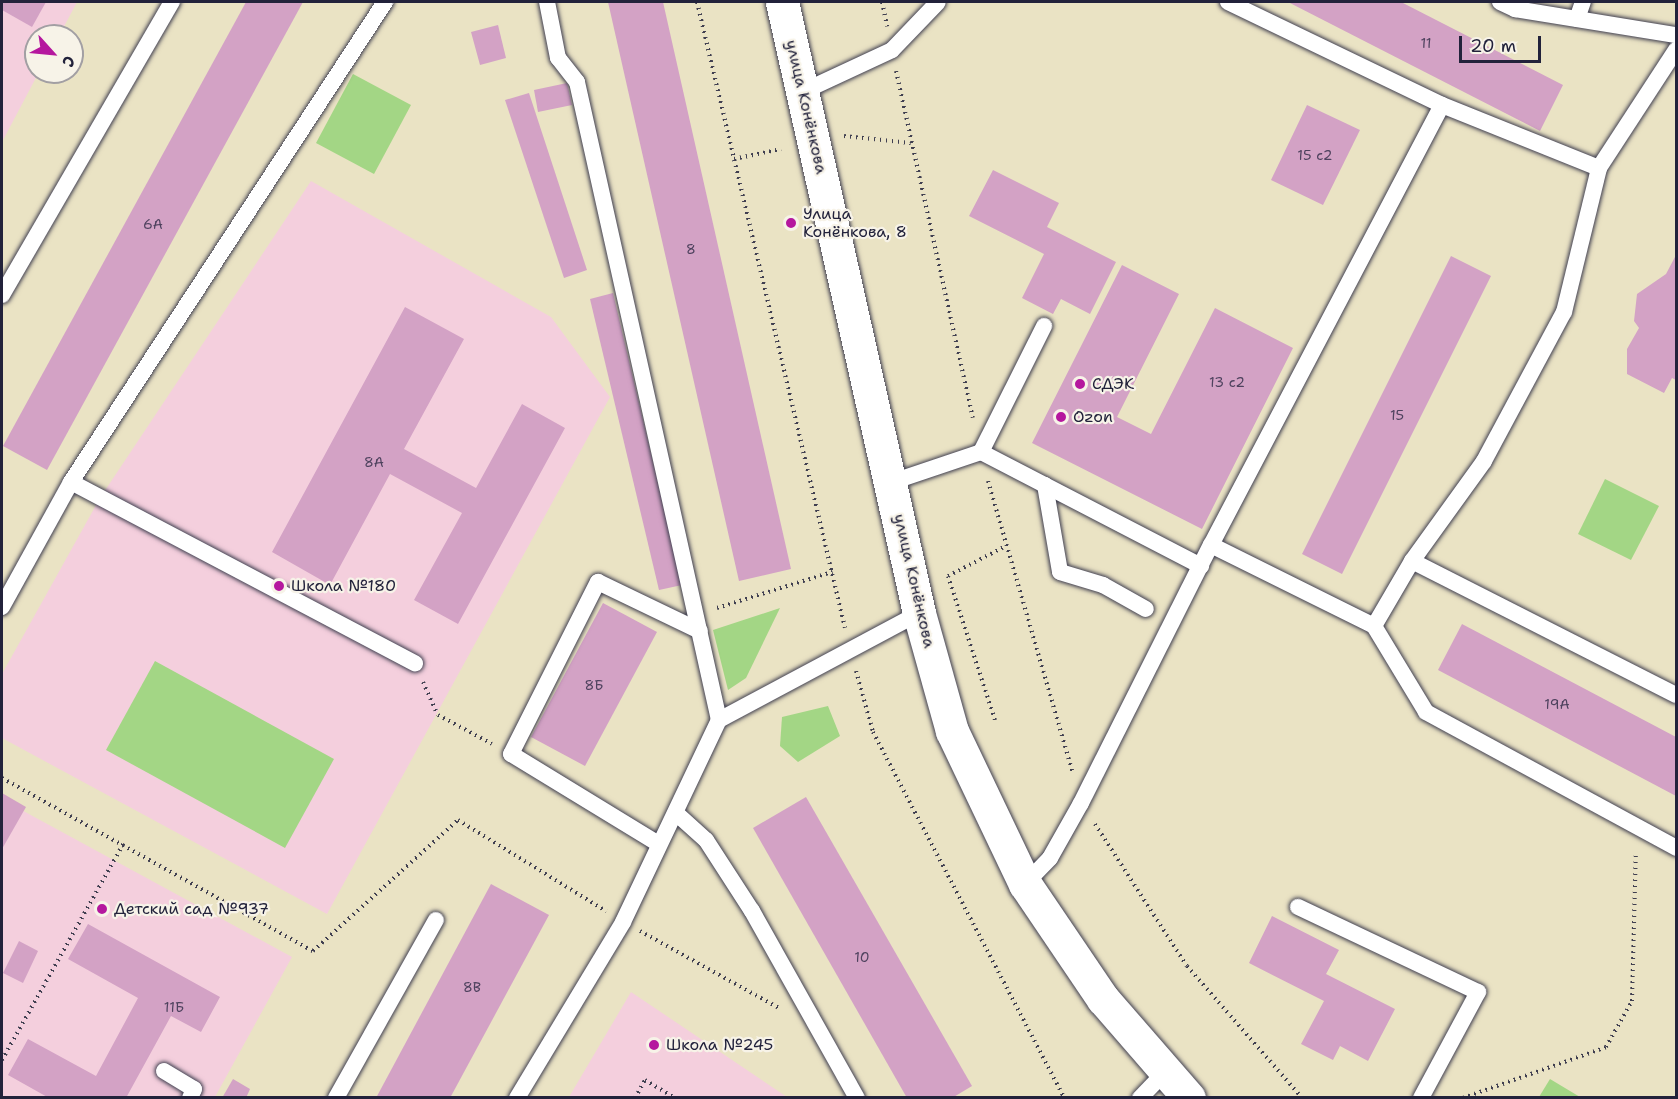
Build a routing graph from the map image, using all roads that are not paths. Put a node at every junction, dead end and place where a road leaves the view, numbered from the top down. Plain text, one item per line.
1 (172, 2) edge
2 (385, 2) edge
3 (547, 2) edge
4 (782, 2) edge
5 (938, 2) edge
6 (1228, 2) edge
7 (1500, 2) edge
8 (1583, 2) edge
9 (1577, 19) junction
10 (1677, 34) edge
11 (1677, 50) edge
12 (802, 92) junction
13 (1442, 105) junction
14 (1599, 168) junction
15 (2, 295) edge
16 (1044, 326) dead end
17 (981, 452) junction
18 (71, 482) junction
19 (892, 482) junction
20 (1045, 485) junction
21 (1211, 546) junction
22 (1412, 561) junction
23 (1201, 566) junction
24 (2, 607) edge
25 (1146, 609) dead end
26 (919, 613) junction
27 (698, 622) junction
28 (1374, 626) junction
29 (415, 663) road end
30 (1677, 695) edge
31 (719, 720) junction
32 (677, 814) junction
33 (657, 843) junction
34 (1677, 849) edge
35 (1025, 884) junction
36 (1298, 908) dead end
37 (436, 920) dead end
38 (164, 1071) dead end
39 (1165, 1072) junction
40 (190, 1098) edge
41 (336, 1098) edge
42 (517, 1098) edge
43 (857, 1098) edge
44 (1140, 1098) edge
45 (1189, 1098) edge
46 (1421, 1098) edge

1 - 15 lane
2 - 18 lane
3 - 27 lane
4 - 12 street, улица Конёнкова
5 - 12 lane
6 - 13 lane
7 - 9 lane
8 - 9 lane
9 - 10 lane
11 - 14 lane
12 - 19 street, улица Конёнкова
13 - 14 lane
13 - 21 lane
14 - 22 lane
16 - 17 lane
17 - 19 lane
17 - 20 lane
18 - 24 lane
18 - 29 lane
19 - 26 street, улица Конёнкова
20 - 23 lane
20 - 25 lane
21 - 23 lane
21 - 28 lane
22 - 28 lane
22 - 30 lane
23 - 35 lane
26 - 31 lane
26 - 35 street, улица Конёнкова
27 - 31 lane
27 - 33 lane
28 - 34 lane
31 - 32 lane
32 - 33 lane
32 - 43 lane
33 - 42 lane
35 - 39 street, улица Конёнкова
36 - 46 lane
37 - 41 lane
38 - 40 lane
39 - 44 lane
39 - 45 street, улица Конёнкова

